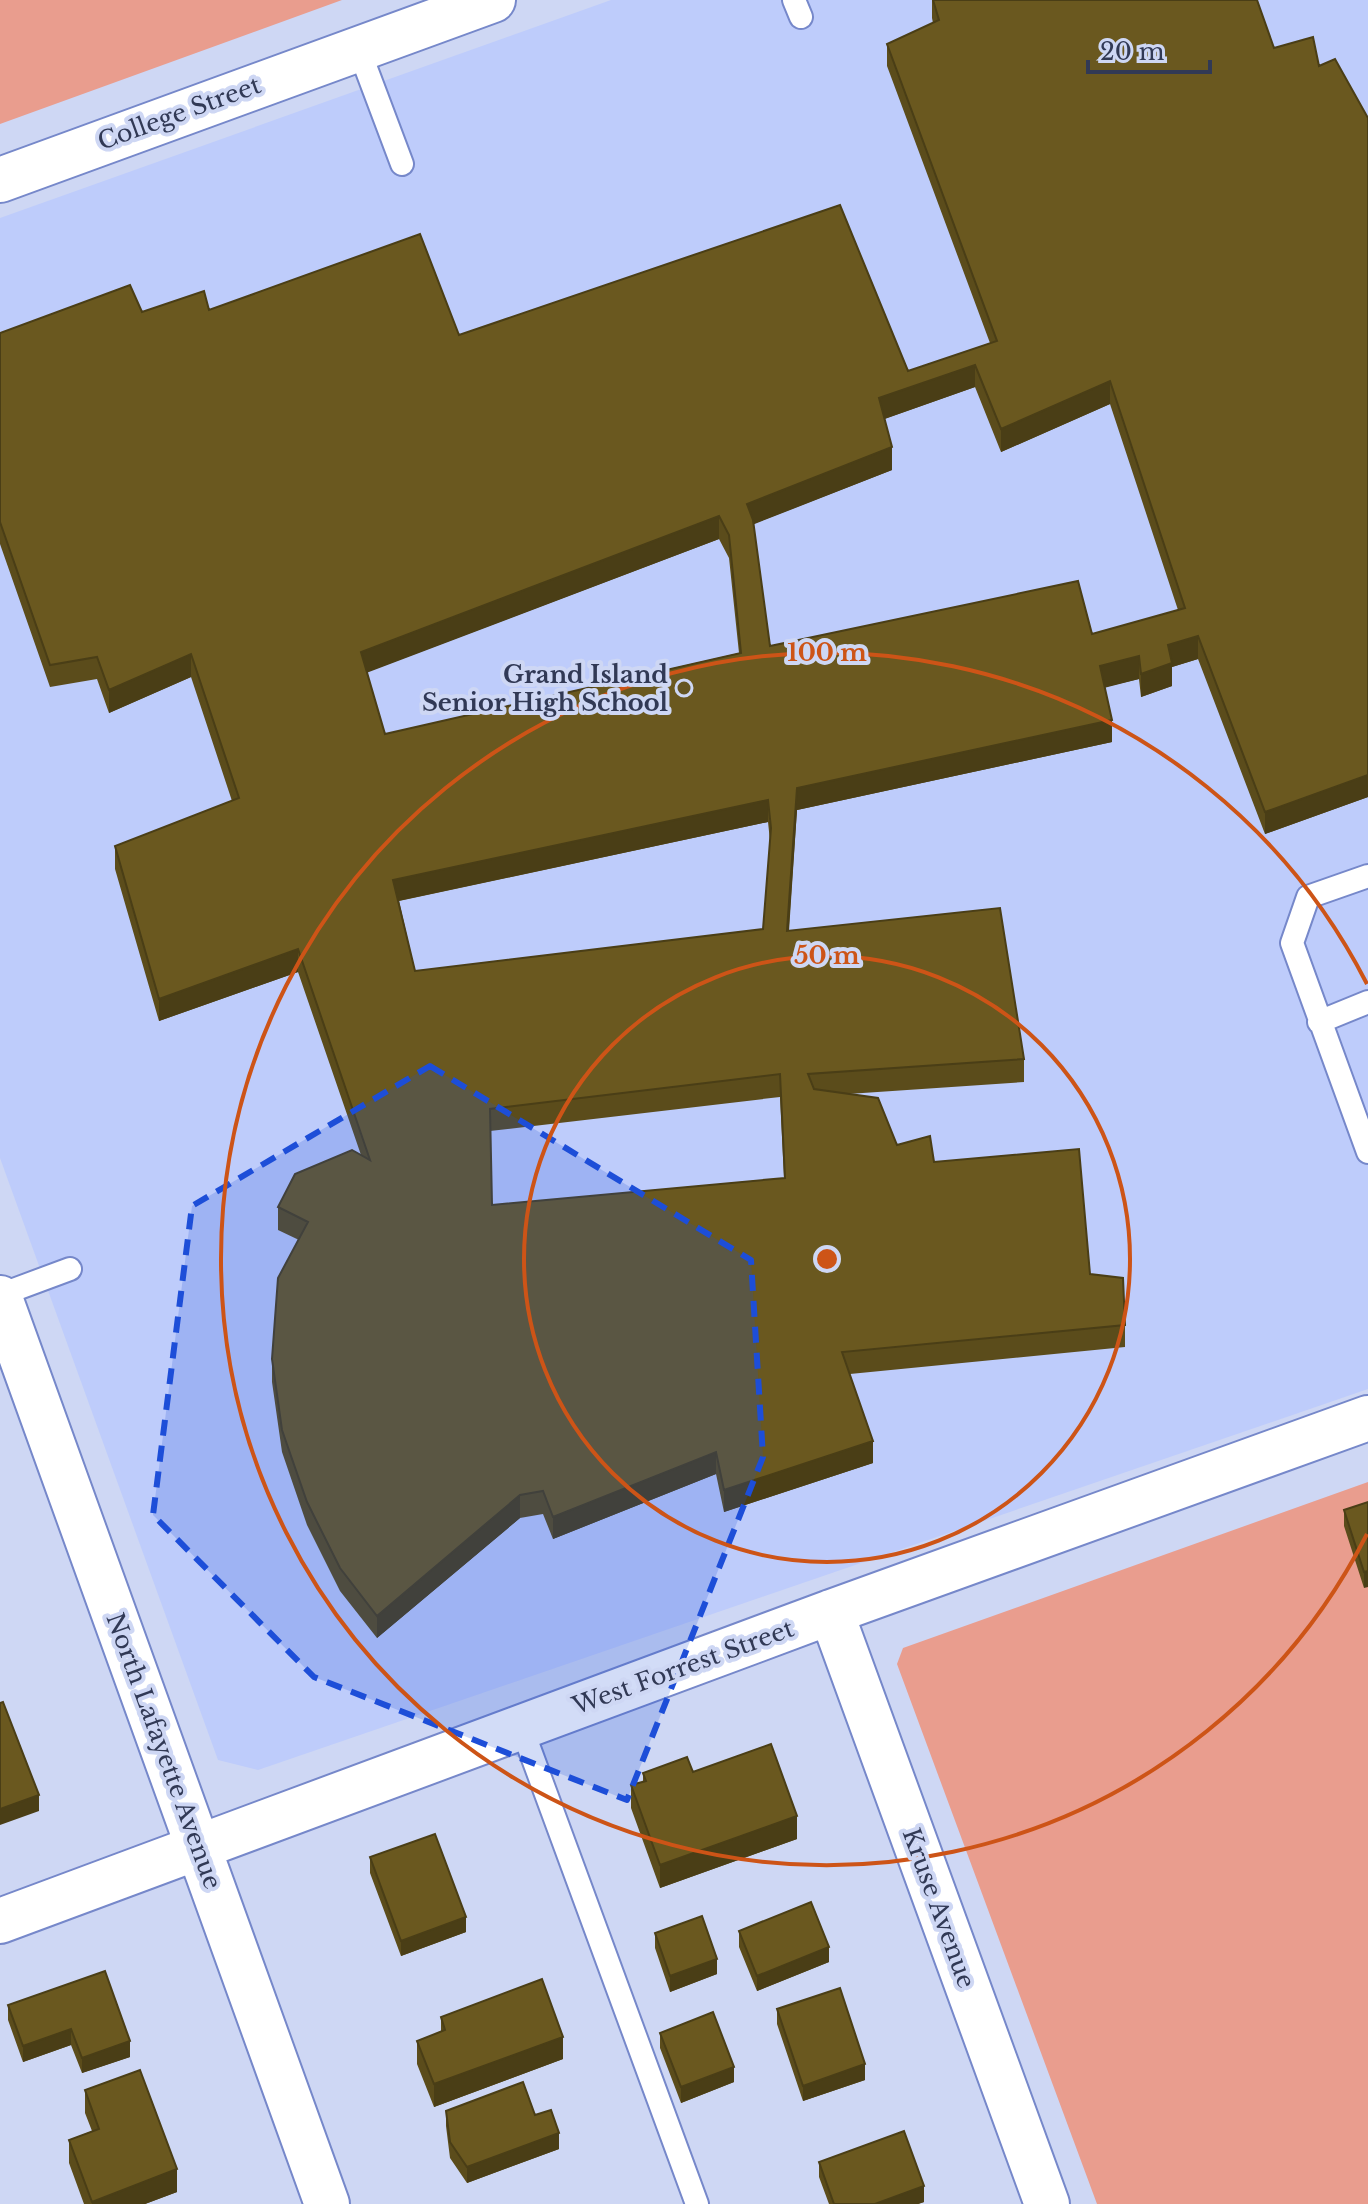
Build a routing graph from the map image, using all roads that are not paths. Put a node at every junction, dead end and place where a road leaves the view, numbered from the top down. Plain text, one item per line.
1 (493, 0) edge
2 (358, 47) junction
3 (402, 164) dead end
4 (0, 180) edge
5 (1368, 876) edge
6 (1368, 1002) edge
7 (1319, 1022) junction
8 (1366, 1142) edge
9 (70, 1269) dead end
10 (0, 1296) edge
11 (1368, 1418) edge
12 (831, 1612) junction
13 (521, 1726) junction
14 (199, 1848) junction
15 (0, 1921) edge
16 (327, 2204) edge
17 (697, 2204) edge
18 (1047, 2204) edge

1 - 2 street, College Street
2 - 3 lane
2 - 4 street, College Street
5 - 7 lane
6 - 7 lane
7 - 8 lane
9 - 10 lane
10 - 14 street, North Lafayette Avenue
11 - 12 street, West Forrest Street
12 - 13 street, West Forrest Street
12 - 18 street, Kruse Avenue
13 - 14 street, West Forrest Street
13 - 17 lane
14 - 15 street, West Forrest Street
14 - 16 street, North Lafayette Avenue

